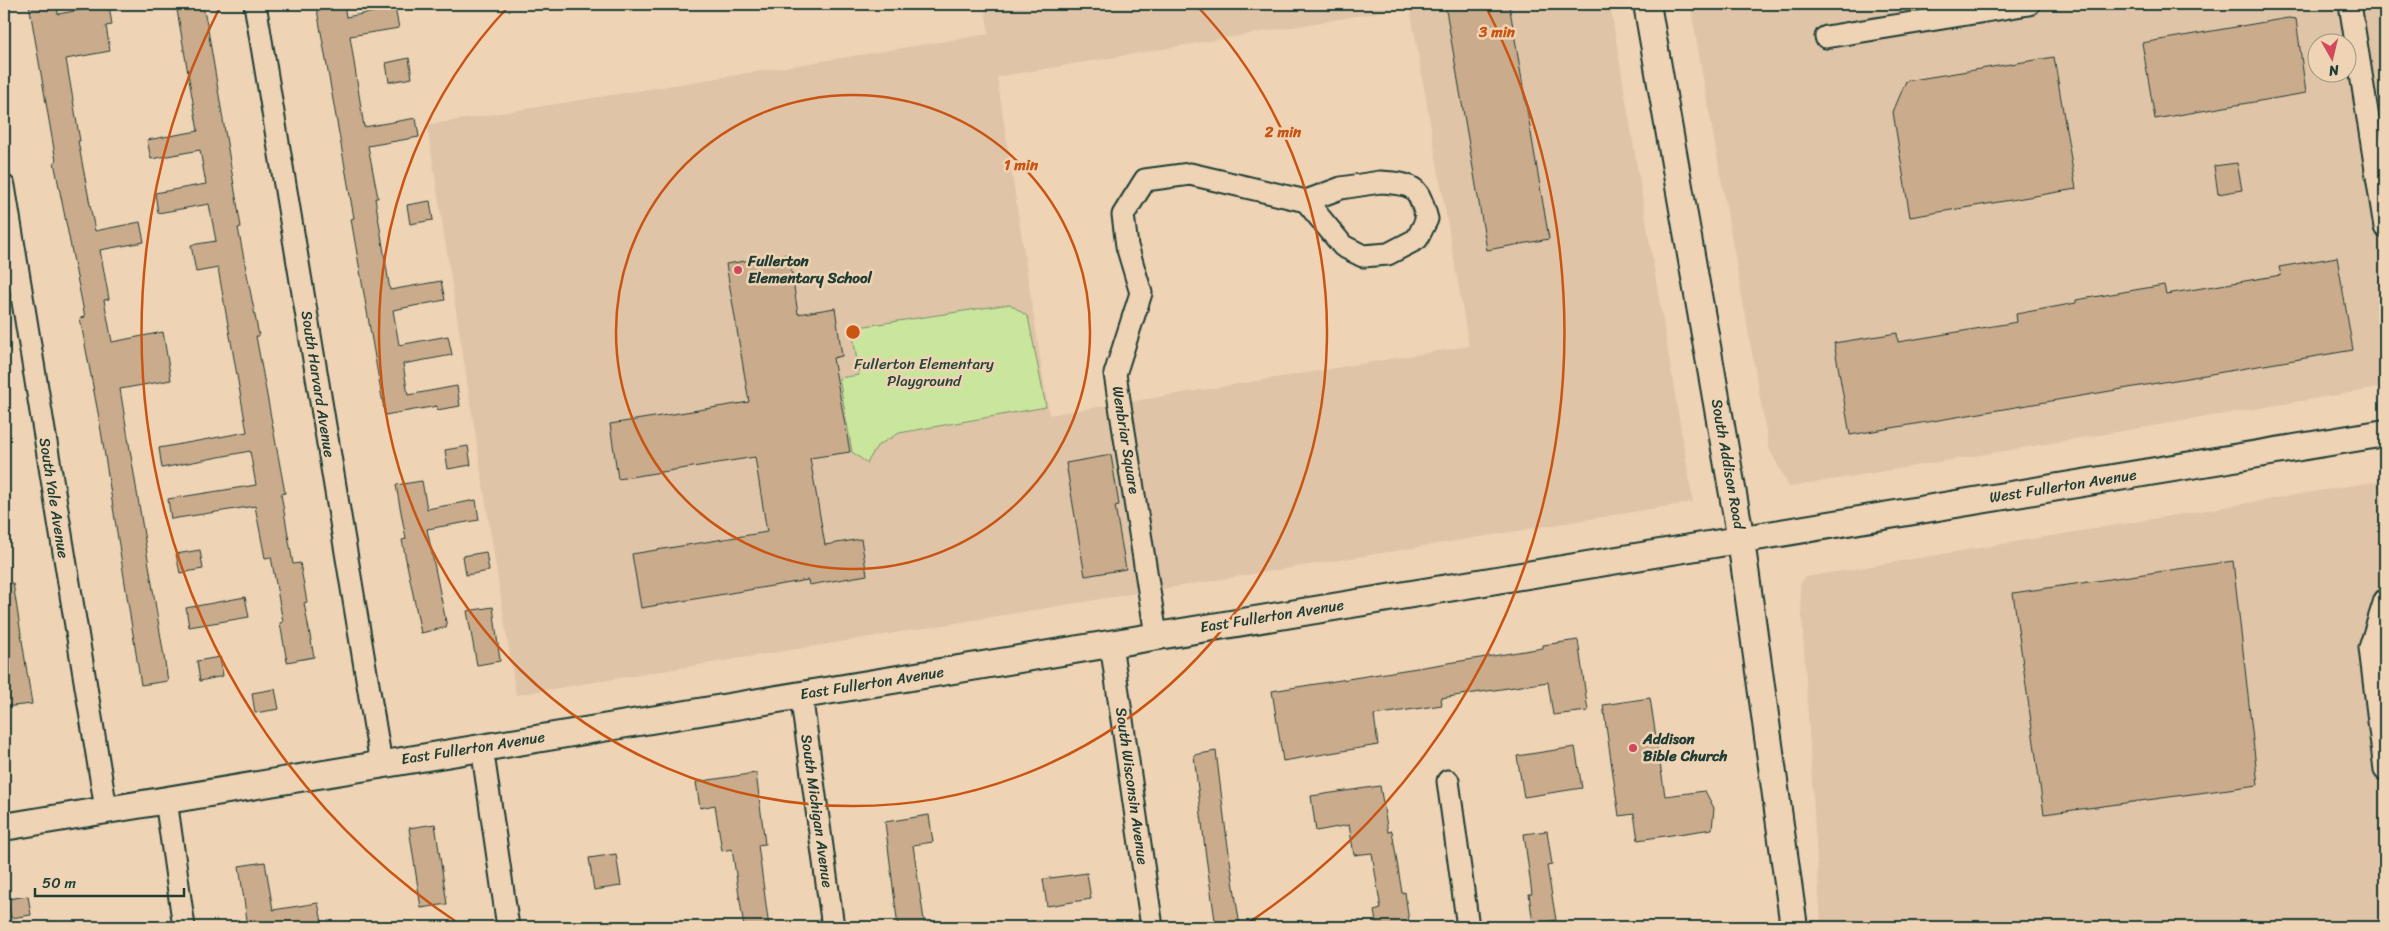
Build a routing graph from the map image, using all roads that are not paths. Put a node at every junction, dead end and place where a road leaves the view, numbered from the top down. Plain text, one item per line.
1 (255, 4) edge
2 (1647, 4) edge
3 (2028, 4) edge
4 (2350, 4) edge
5 (1826, 37) dead end
6 (4, 186) edge
7 (1306, 201) junction
8 (2385, 227) edge
9 (2385, 433) edge
10 (1741, 540) junction
11 (2385, 600) edge
12 (1156, 635) junction
13 (1111, 644) junction
14 (801, 694) junction
15 (482, 747) junction
16 (381, 764) junction
17 (2385, 770) edge
18 (1448, 781) dead end
19 (166, 800) junction
20 (106, 809) junction
21 (4, 827) edge
22 (184, 927) edge
23 (508, 927) edge
24 (833, 927) edge
25 (1152, 927) edge
26 (1468, 927) edge
27 (1794, 927) edge

1 - 16 street, South Harvard Avenue
2 - 10 street, South Addison Road
3 - 5 street
4 - 8 street
6 - 20 street, South Yale Avenue
7 - 7 street
7 - 12 street, Wenbriar Square
9 - 10 street, West Fullerton Avenue
10 - 12 street, East Fullerton Avenue
10 - 27 street, South Addison Road
11 - 17 street
12 - 13 street, East Fullerton Avenue
13 - 14 street, East Fullerton Avenue
13 - 25 street, South Wisconsin Avenue
14 - 15 street, East Fullerton Avenue
14 - 24 street, South Michigan Avenue
15 - 16 street, East Fullerton Avenue
15 - 23 street
16 - 19 street, East Fullerton Avenue
18 - 26 street
19 - 20 street, East Fullerton Avenue
19 - 22 street
20 - 21 street, East Fullerton Avenue

